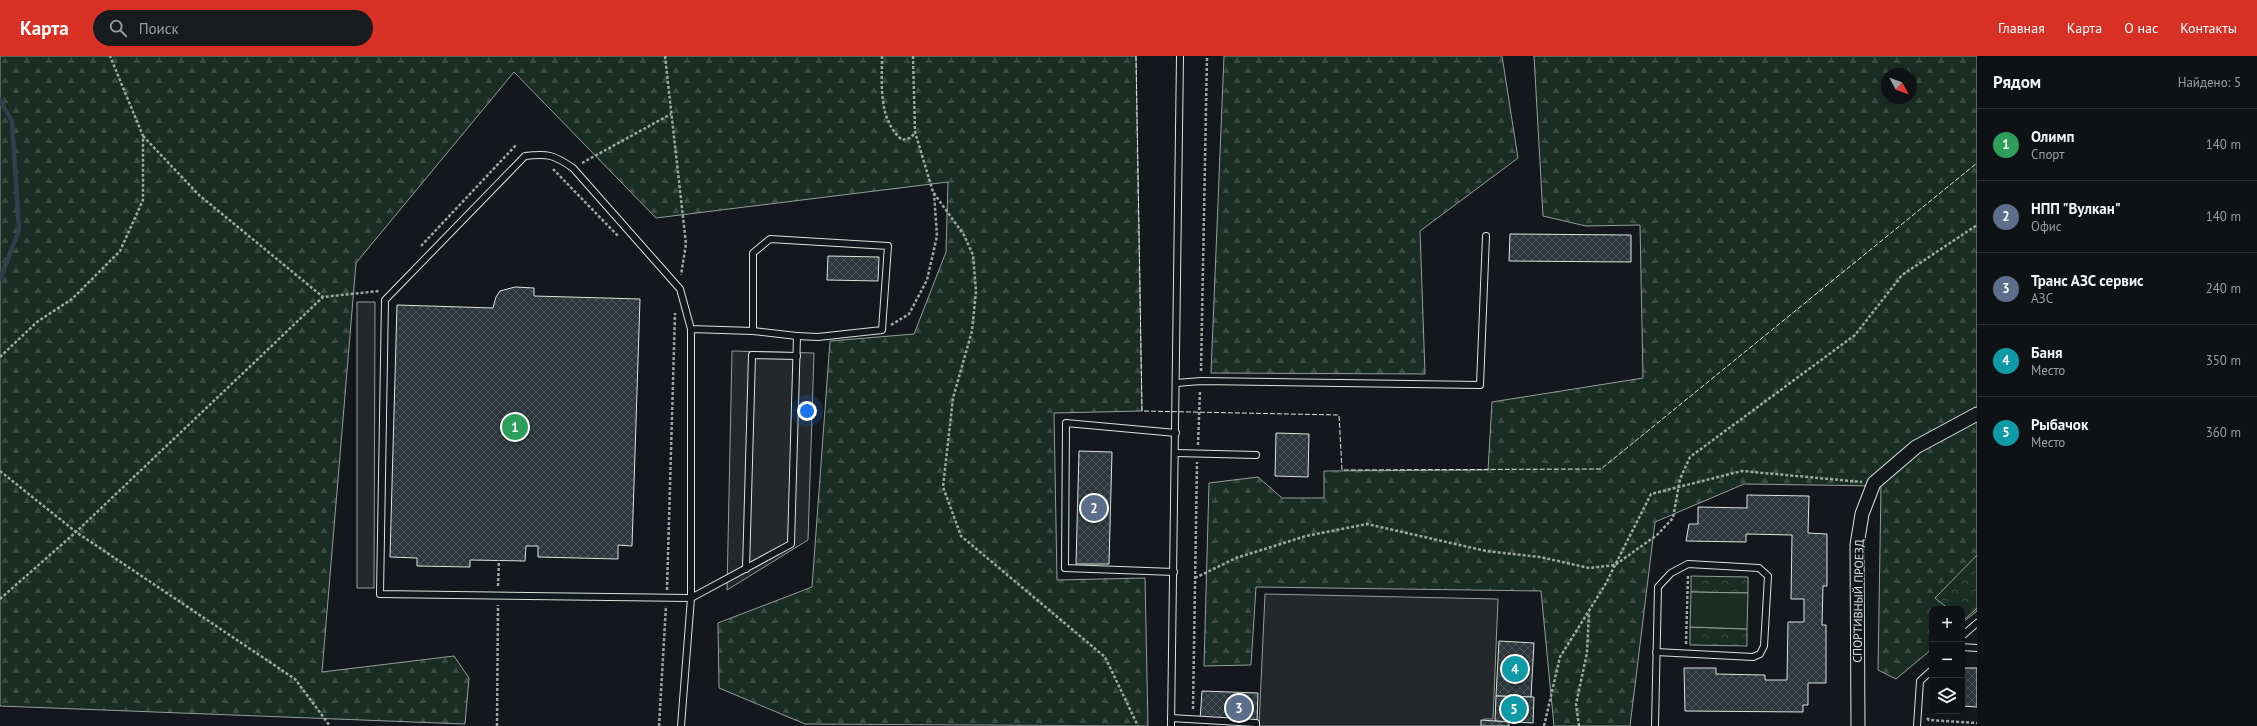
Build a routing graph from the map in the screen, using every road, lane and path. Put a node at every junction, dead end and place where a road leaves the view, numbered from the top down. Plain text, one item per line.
1 (110, 56) edge
2 (665, 56) edge
3 (882, 56) edge
4 (913, 56) edge
5 (1180, 56) edge
6 (671, 114) junction
7 (915, 132) junction
8 (143, 136) junction
9 (517, 144) dead end
10 (551, 167) dead end
11 (573, 168) junction
12 (934, 193) junction
13 (1977, 225) edge
14 (1486, 236) dead end
15 (622, 240) dead end
16 (416, 252) dead end
17 (384, 286) dead end
18 (680, 289) junction
19 (322, 296) junction
20 (675, 310) dead end
21 (691, 329) junction
22 (882, 330) junction
23 (753, 331) junction
24 (797, 336) junction
25 (796, 356) junction
26 (0, 357) edge
27 (1176, 382) junction
28 (1977, 414) edge
29 (1176, 433) junction
30 (1176, 453) junction
31 (1256, 454) dead end
32 (0, 471) edge
33 (1874, 483) junction
34 (1679, 487) junction
35 (76, 532) junction
36 (499, 560) dead end
37 (1688, 564) junction
38 (1615, 565) junction
39 (746, 568) junction
40 (1174, 572) junction
41 (1195, 578) dead end
42 (498, 592) dead end
43 (666, 598) junction
44 (691, 598) junction
45 (0, 599) edge
46 (498, 600) dead end
47 (1589, 610) junction
48 (1977, 623) edge
49 (1965, 633) edge
50 (1965, 647) edge
51 (1977, 648) edge
52 (1656, 652) junction
53 (1686, 652) junction
54 (1929, 673) edge
55 (1924, 713) dead end
56 (1171, 718) junction
57 (1977, 723) edge
58 (330, 726) edge
59 (497, 726) edge
60 (658, 726) edge
61 (681, 726) edge
62 (1138, 726) edge
63 (1172, 726) edge
64 (1256, 726) edge
65 (1544, 726) edge
66 (1579, 726) edge
67 (1655, 726) edge
68 (1858, 726) edge
69 (1917, 726) edge

1 - 8 path
2 - 6 path
3 - 7 path
4 - 7 path
5 - 27 lane
6 - 11 path
6 - 18 path
7 - 12 path
8 - 19 path
8 - 26 path
9 - 16 path
10 - 15 path
11 - 18 lane
11 - 43 lane
12 - 22 path
12 - 62 path
13 - 34 path
14 - 27 lane
17 - 19 path
18 - 21 lane
19 - 35 path
20 - 43 path
21 - 23 lane
21 - 44 lane
22 - 23 lane
22 - 24 lane
23 - 24 lane
24 - 25 lane
25 - 39 lane
25 - 39 lane
27 - 29 lane
28 - 33 street, СПОРТИВНЫЙ ПРОЕЗД
29 - 30 lane
29 - 40 lane
30 - 31 lane
30 - 40 lane
32 - 35 path
33 - 34 path
33 - 68 street, СПОРТИВНЫЙ ПРОЕЗД
34 - 38 path
34 - 38 path
35 - 45 path
35 - 58 path
36 - 42 path
37 - 52 lane
37 - 53 path
37 - 53 lane
38 - 41 path
38 - 47 path
39 - 44 lane
40 - 56 lane
43 - 44 lane
43 - 60 path
44 - 61 lane
46 - 59 path
47 - 65 path
47 - 66 path
48 - 49 lane
50 - 51 lane
52 - 53 lane
52 - 67 lane
54 - 69 lane
55 - 57 path
56 - 63 lane
56 - 64 lane

